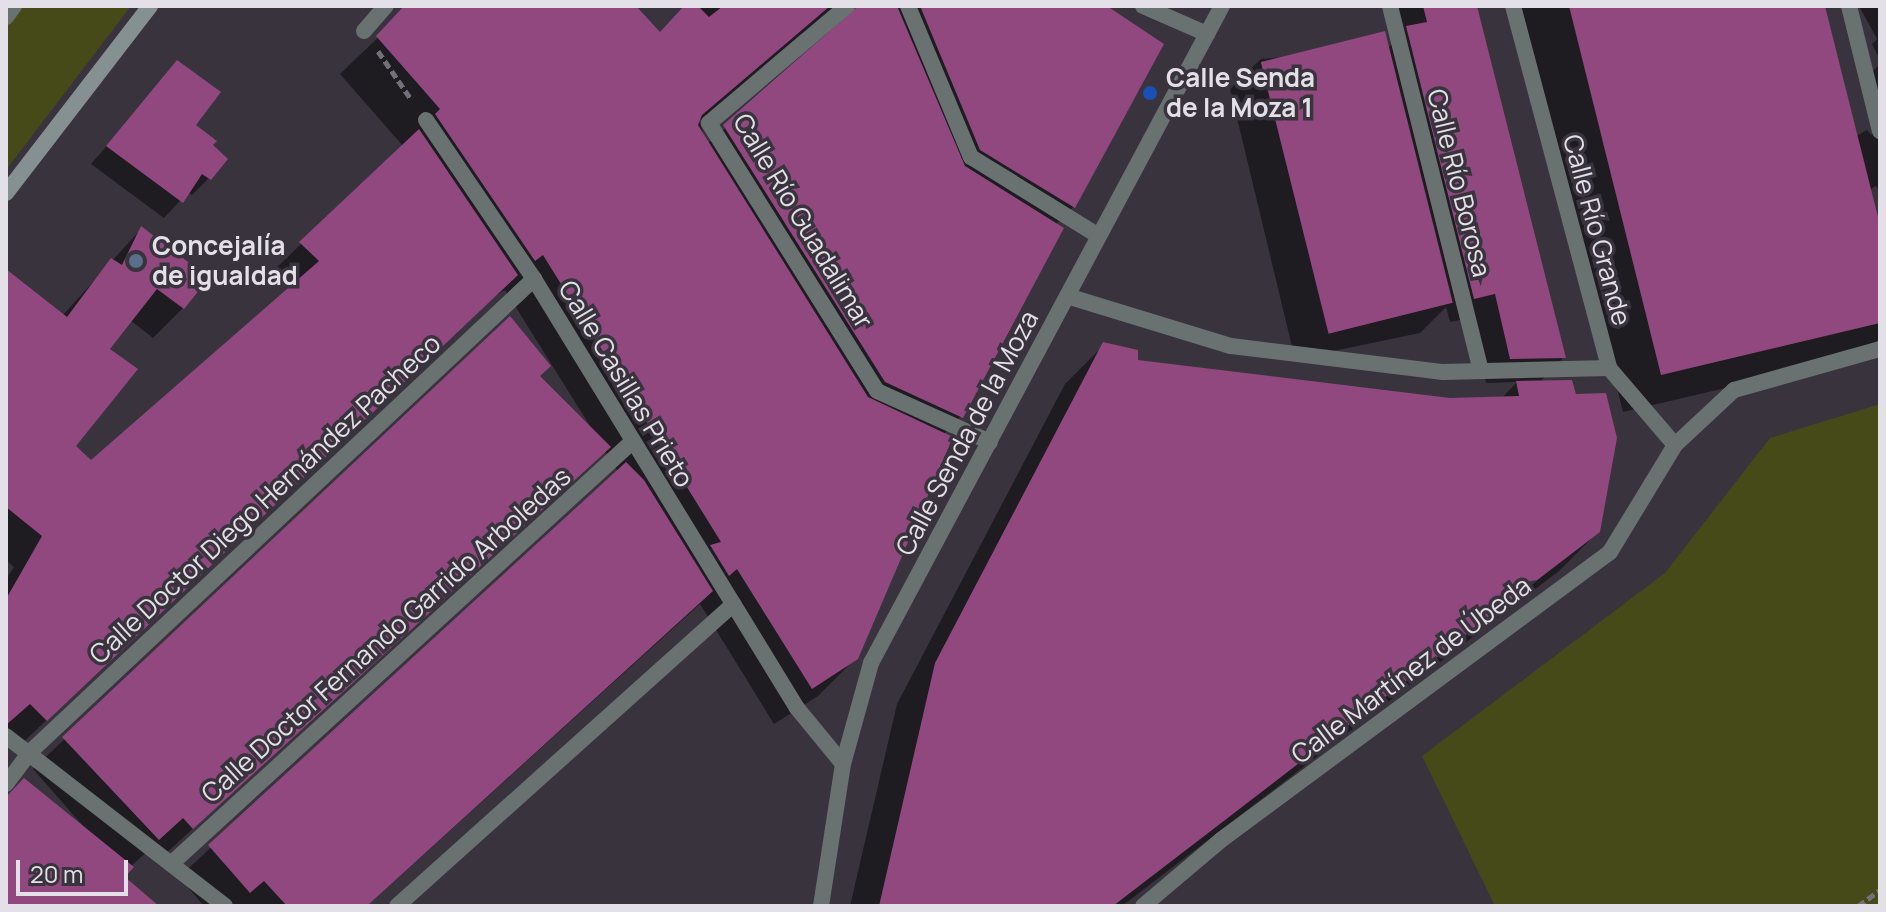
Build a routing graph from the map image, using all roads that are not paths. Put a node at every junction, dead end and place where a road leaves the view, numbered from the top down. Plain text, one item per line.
1 (14, 6) edge
2 (150, 6) edge
3 (386, 6) edge
4 (847, 6) edge
5 (908, 6) edge
6 (1143, 6) edge
7 (1222, 6) edge
8 (1390, 6) edge
9 (1513, 6) edge
10 (1849, 6) edge
11 (6, 17) edge
12 (364, 31) road end
13 (1207, 34) junction
14 (426, 120) road end
15 (1880, 131) edge
16 (6, 193) edge
17 (1099, 236) junction
18 (534, 279) junction
19 (1067, 296) junction
20 (1880, 349) edge
21 (1609, 368) junction
22 (1481, 371) junction
23 (633, 441) junction
24 (990, 442) junction
25 (1675, 445) junction
26 (733, 604) junction
27 (6, 736) edge
28 (29, 753) junction
29 (843, 764) junction
30 (6, 784) edge
31 (171, 864) junction
32 (225, 906) edge
33 (397, 906) edge
34 (821, 906) edge
35 (1143, 906) edge

1 - 11 street
2 - 16 main road
3 - 12 street
4 - 24 street, Calle Río Guadalimar
5 - 17 street
6 - 13 street
7 - 13 street, Calle Senda de la Moza
8 - 22 street, Calle Río Borosa
9 - 21 street, Calle Río Grande
10 - 15 street
13 - 17 street, Calle Senda de la Moza
14 - 18 street, Calle Casillas Prieto
17 - 19 street, Calle Senda de la Moza
18 - 23 street, Calle Casillas Prieto
18 - 28 street, Calle Doctor Diego Hernández Pacheco
19 - 22 street
19 - 24 street, Calle Senda de la Moza
20 - 25 street, Calle Martínez de Úbeda
21 - 22 street
21 - 25 street, Calle Río Grande
23 - 26 street, Calle Casillas Prieto
23 - 31 street, Calle Doctor Fernando Garrido Arboledas
24 - 29 street, Calle Senda de la Moza
25 - 35 street, Calle Martínez de Úbeda
26 - 29 street, Calle Casillas Prieto
26 - 33 street
27 - 28 street
28 - 30 street, Calle Doctor Diego Hernández Pacheco
28 - 31 street
29 - 34 street, Calle Senda de la Moza
31 - 32 street

